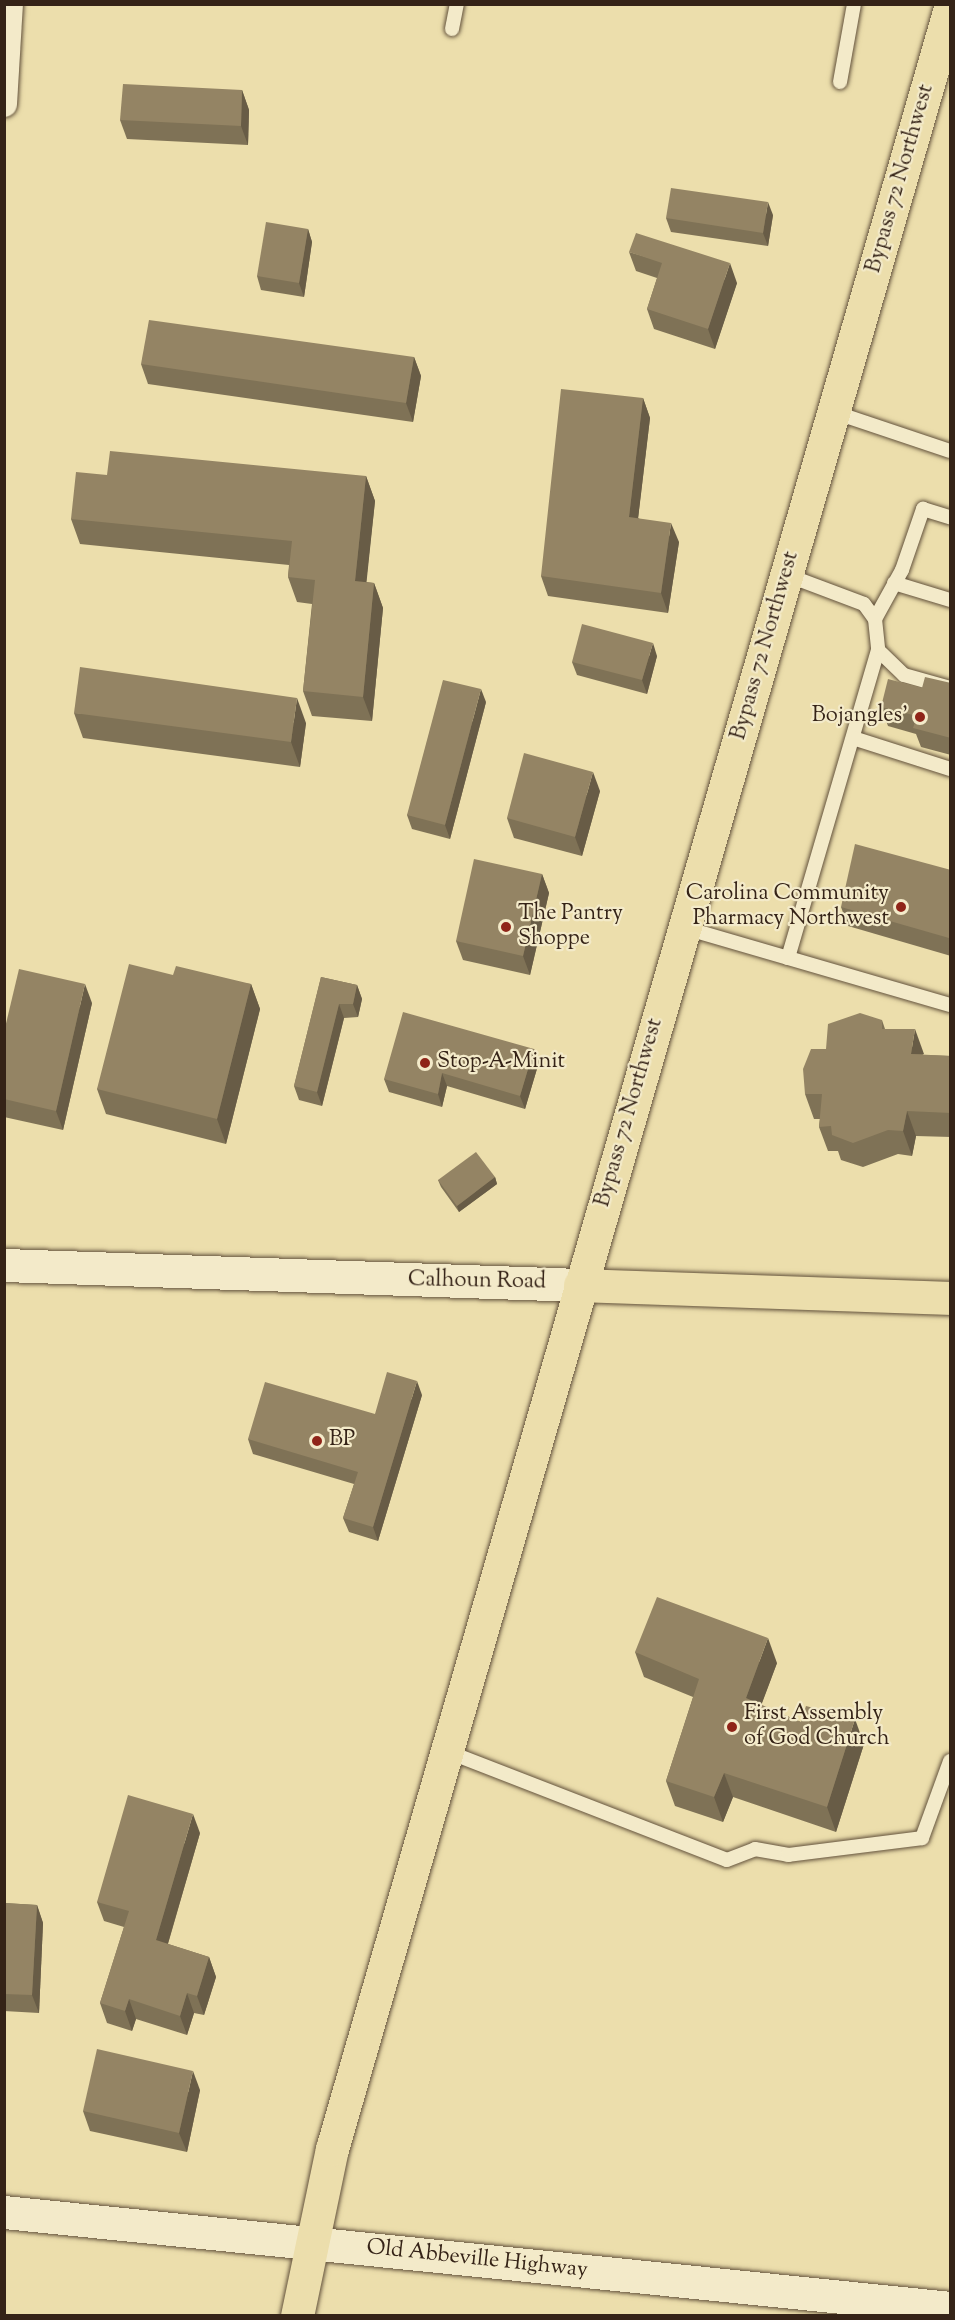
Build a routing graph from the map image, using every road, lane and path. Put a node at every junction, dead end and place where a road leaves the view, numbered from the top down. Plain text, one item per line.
1 (10, 4) edge
2 (457, 4) edge
3 (854, 4) edge
4 (951, 8) edge
5 (452, 29) dead end
6 (840, 82) dead end
7 (4, 104) edge
8 (834, 412) junction
9 (951, 451) edge
10 (951, 517) edge
11 (786, 574) junction
12 (894, 584) junction
13 (951, 600) edge
14 (875, 619) junction
15 (878, 650) junction
16 (951, 688) edge
17 (853, 738) junction
18 (951, 769) edge
19 (684, 927) junction
20 (788, 958) junction
21 (951, 1005) edge
22 (4, 1265) edge
23 (580, 1285) junction
24 (951, 1298) edge
25 (446, 1751) junction
26 (951, 1761) edge
27 (4, 2211) edge
28 (312, 2243) junction
29 (951, 2308) edge
30 (297, 2316) edge

1 - 7 street
2 - 5 lane
3 - 6 lane
4 - 8 main road, Bypass 72 Northwest
8 - 9 lane
8 - 11 main road, Bypass 72 Northwest
10 - 12 lane
11 - 14 lane
11 - 19 main road, Bypass 72 Northwest
12 - 13 lane
12 - 14 lane
14 - 15 lane
15 - 16 lane
15 - 17 lane
17 - 18 lane
17 - 20 lane
19 - 20 lane
19 - 23 main road, Bypass 72 Northwest
20 - 21 lane
22 - 23 street, Calhoun Road
23 - 24 main road, Calhoun Road
23 - 25 main road, Bypass 72 Northwest
25 - 26 lane
25 - 28 main road, Bypass 72 Northwest
27 - 28 street, Old Abbeville Highway
28 - 29 street, Old Abbeville Highway
28 - 30 main road, Bypass 72 Northwest

